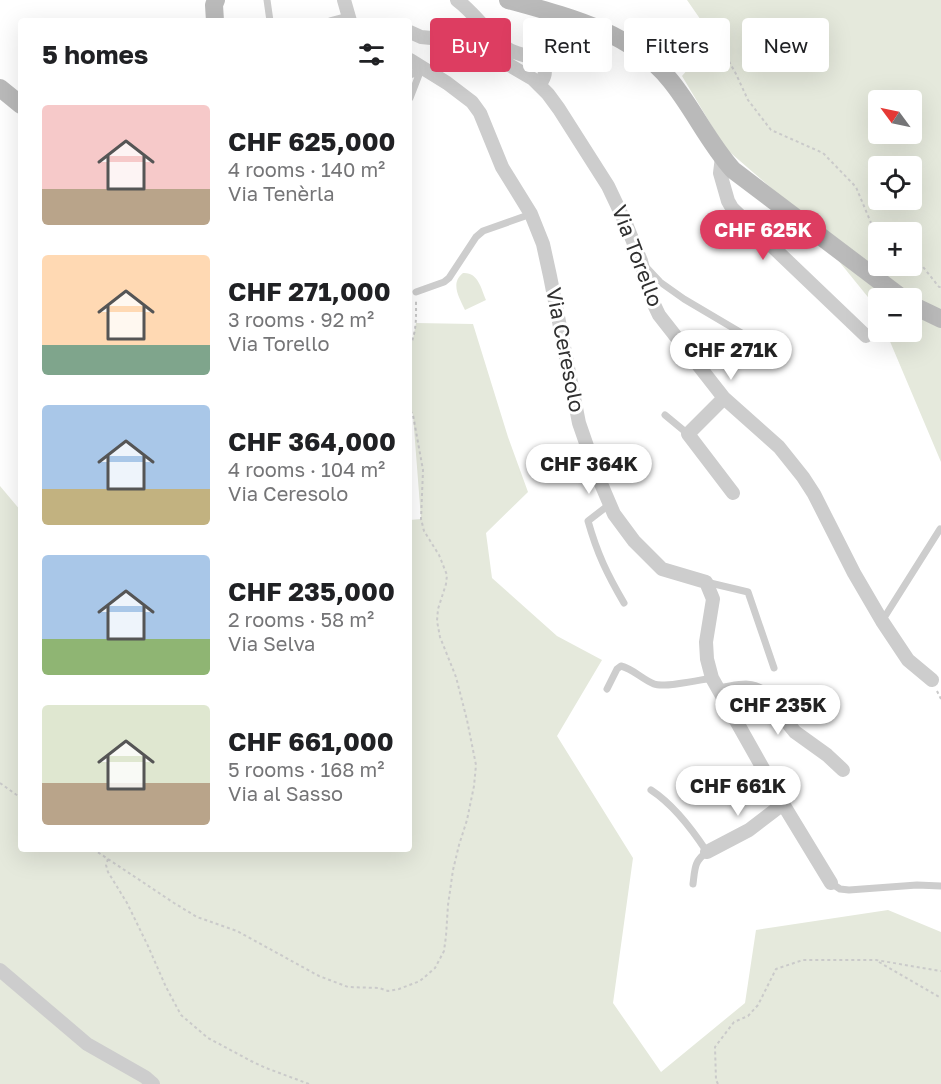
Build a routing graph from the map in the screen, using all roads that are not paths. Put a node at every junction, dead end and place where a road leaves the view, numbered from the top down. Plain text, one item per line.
1 (216, 0) edge
2 (267, 0) edge
3 (344, 0) edge
4 (457, 0) edge
5 (508, 0) edge
6 (215, 18) edge
7 (270, 18) edge
8 (350, 18) edge
9 (412, 33) edge
10 (418, 64) edge
11 (540, 84) junction
12 (412, 90) edge
13 (1, 92) edge
14 (18, 103) edge
15 (722, 157) junction
16 (531, 214) junction
17 (641, 261) junction
18 (889, 288) edge
19 (416, 291) road end
20 (922, 309) edge
21 (941, 319) edge
22 (866, 336) dead end
23 (750, 338) dead end
24 (724, 398) junction
25 (665, 415) dead end
26 (688, 434) junction
27 (733, 493) dead end
28 (610, 504) junction
29 (940, 529) edge
30 (706, 582) junction
31 (624, 603) dead end
32 (882, 621) junction
33 (774, 668) dead end
34 (712, 678) junction
35 (932, 680) dead end
36 (607, 689) dead end
37 (720, 691) junction
38 (843, 770) dead end
39 (651, 790) dead end
40 (783, 804) junction
41 (707, 852) junction
42 (831, 882) joint
43 (693, 884) dead end
44 (941, 886) edge
45 (0, 970) edge
46 (153, 1084) edge

1 - 6 street
2 - 7 lane
3 - 8 street
4 - 11 street
5 - 15 street
9 - 11 street
10 - 12 lane
10 - 16 street, Via Ceresolo
11 - 17 street, Via Torello
13 - 14 street
15 - 18 street
15 - 22 street
16 - 19 lane
16 - 28 street, Via Ceresolo
17 - 23 lane
17 - 24 street, Via Torello
20 - 21 street
24 - 26 street
24 - 32 street, Via Torello
25 - 26 lane
26 - 27 street
28 - 30 street, Via Ceresolo
28 - 31 lane
29 - 32 lane
30 - 33 lane
30 - 34 street
32 - 35 street, Via Torello
34 - 36 lane
34 - 37 street
37 - 38 street
37 - 40 street
39 - 41 lane
40 - 41 street
40 - 42 street
41 - 43 lane
42 - 44 lane
45 - 46 street

